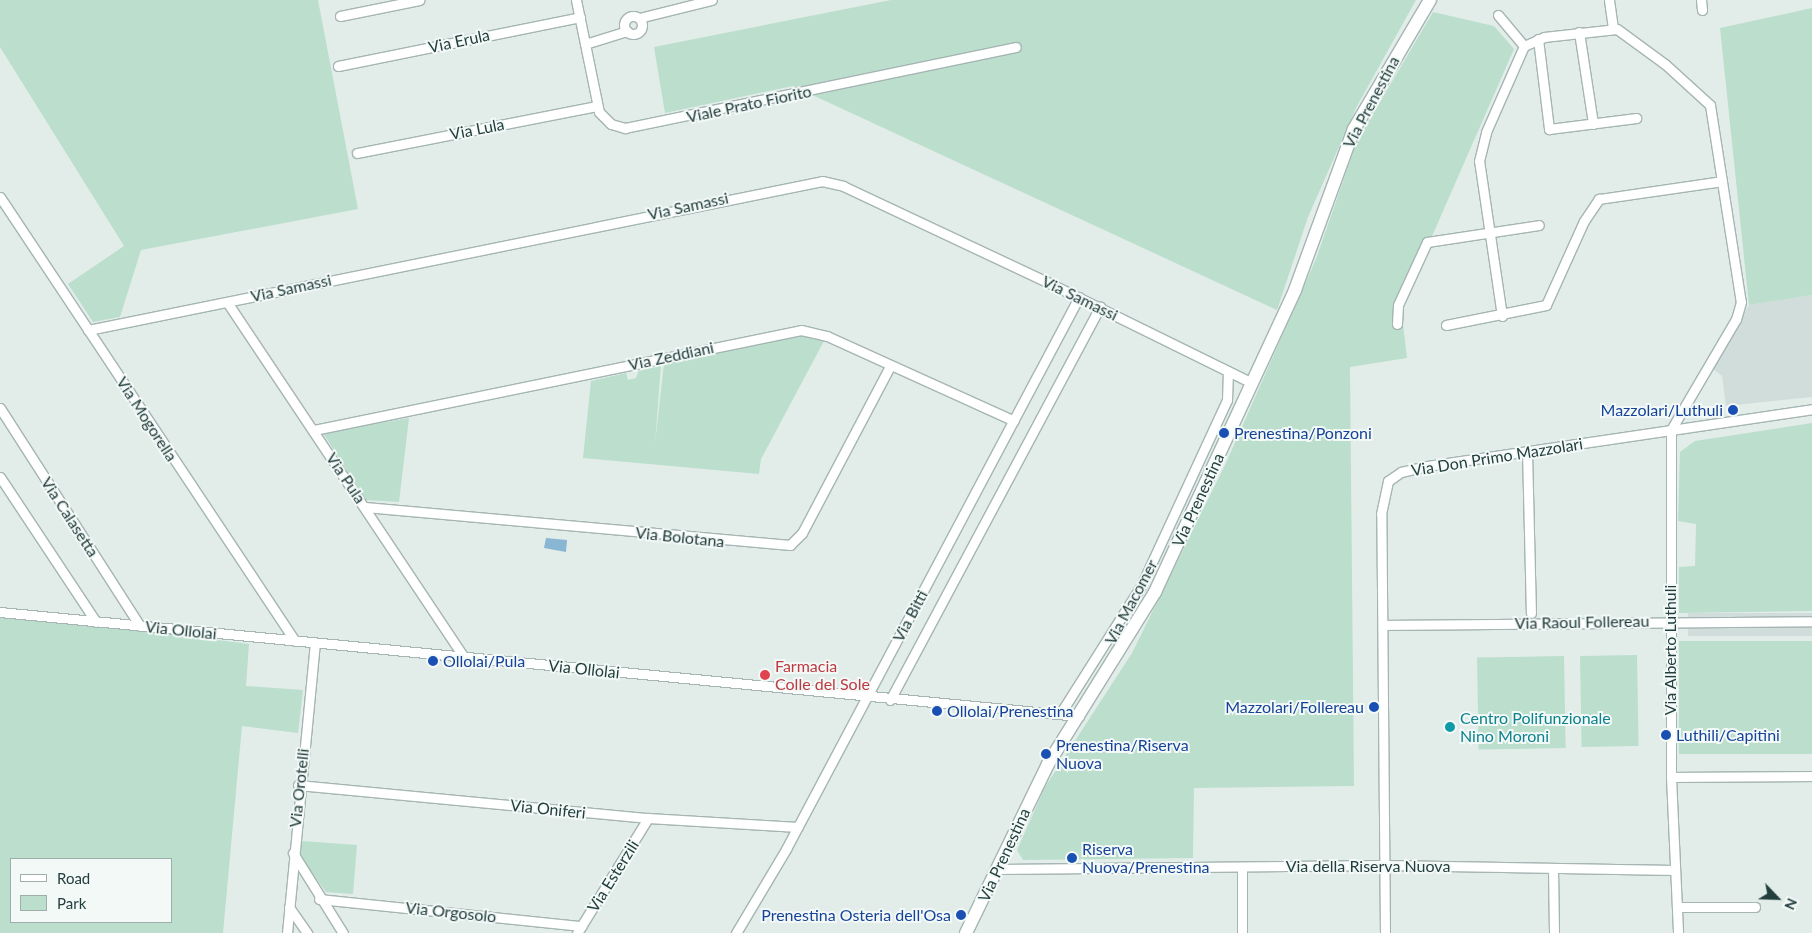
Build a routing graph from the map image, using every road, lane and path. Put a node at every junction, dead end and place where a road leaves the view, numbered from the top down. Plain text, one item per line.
1 (419, 0) edge
2 (576, 0) edge
3 (712, 0) edge
4 (1430, 0) edge
5 (1610, 0) edge
6 (1701, 0) edge
7 (1702, 10) dead end
8 (1498, 15) dead end
9 (340, 16) dead end
10 (580, 17) junction
11 (1613, 28) junction
12 (1579, 32) junction
13 (1538, 39) junction
14 (585, 44) junction
15 (1524, 46) junction
16 (1016, 47) dead end
17 (338, 66) dead end
18 (598, 106) junction
19 (1636, 118) dead end
20 (1593, 124) junction
21 (357, 153) dead end
22 (1722, 181) junction
23 (0, 197) edge
24 (1539, 226) dead end
25 (1488, 232) junction
26 (1079, 297) junction
27 (227, 302) junction
28 (1100, 307) junction
29 (1502, 316) junction
30 (1397, 324) dead end
31 (1446, 325) dead end
32 (88, 330) junction
33 (890, 366) junction
34 (1228, 372) junction
35 (1252, 383) junction
36 (0, 408) edge
37 (1812, 409) edge
38 (1014, 421) junction
39 (0, 427) edge
40 (14, 430) junction
41 (314, 430) junction
42 (1671, 430) junction
43 (1527, 451) junction
44 (0, 476) edge
45 (365, 507) junction
46 (0, 612) edge
47 (1531, 613) dead end
48 (1669, 620) junction
49 (1812, 621) edge
50 (96, 622) junction
51 (1383, 625) junction
52 (140, 626) junction
53 (295, 641) junction
54 (315, 643) junction
55 (464, 657) junction
56 (867, 698) junction
57 (890, 700) junction
58 (1060, 714) junction
59 (1079, 716) junction
60 (1812, 776) edge
61 (1671, 777) junction
62 (298, 785) junction
63 (648, 818) junction
64 (798, 827) junction
65 (292, 852) junction
66 (1384, 865) junction
67 (1242, 866) junction
68 (1553, 868) junction
69 (998, 869) junction
70 (1674, 870) junction
71 (319, 899) junction
72 (289, 907) junction
73 (1678, 907) junction
74 (1755, 907) dead end
75 (580, 929) edge
76 (287, 933) edge
77 (307, 933) edge
78 (343, 933) edge
79 (736, 933) edge
80 (966, 933) edge
81 (1242, 933) edge
82 (1385, 933) edge
83 (1554, 933) edge
84 (1678, 933) edge

1 - 9 street
2 - 10 street, Viale Prato Fiorito
3 - 14 street
4 - 35 main road, Via Prenestina
5 - 11 street
6 - 7 street
8 - 15 street
10 - 14 street, Viale Prato Fiorito
10 - 17 street, Via Erula
11 - 12 street
11 - 22 street
12 - 13 street
12 - 20 street
13 - 15 street
13 - 20 street
14 - 18 street, Viale Prato Fiorito
15 - 25 street
16 - 18 street, Viale Prato Fiorito
18 - 21 street, Via Lula
19 - 20 street
22 - 29 street
22 - 42 street
23 - 32 street, Via Mogorella
24 - 25 street
25 - 29 street
25 - 30 street
26 - 27 street, Via Samassi
26 - 28 street, Via Samassi
26 - 38 street, Via Bitti
27 - 32 street, Via Samassi
27 - 41 street, Via Pula
28 - 34 street, Via Samassi
28 - 57 street, Via Bitti
29 - 31 street
32 - 53 street, Via Mogorella
33 - 38 street, Via Zeddiani
33 - 41 street, Via Zeddiani
33 - 45 street, Via Bolotana
34 - 35 street, Via Samassi
34 - 58 street, Via Macomer
35 - 59 main road, Via Prenestina
36 - 40 street, Via Calasetta
37 - 42 street, Via Don Primo Mazzolari
38 - 56 street, Via Bitti
39 - 40 street
40 - 52 street, Via Calasetta
41 - 45 street, Via Pula
42 - 43 street, Via Don Primo Mazzolari
42 - 48 street, Via Alberto Luthuli
43 - 47 street
43 - 51 street, Via Don Primo Mazzolari
44 - 50 street
45 - 55 street, Via Pula
46 - 50 street, Via Ollolai
48 - 49 street, Via Raoul Follereau
48 - 51 street, Via Raoul Follereau
48 - 61 street, Via Alberto Luthuli
50 - 52 street, Via Ollolai
51 - 66 street, Via Don Primo Mazzolari
52 - 53 street, Via Ollolai
53 - 54 street, Via Ollolai
54 - 55 street, Via Ollolai
54 - 62 street, Via Orotelli
55 - 56 street, Via Ollolai
56 - 57 street, Via Ollolai
56 - 64 street, Via Bitti
57 - 58 street, Via Ollolai
58 - 59 street, Via Ollolai
59 - 69 main road, Via Prenestina
60 - 61 street
61 - 70 street, Via Alberto Luthuli
62 - 63 street, Via Oniferi
62 - 65 street, Via Orotelli
63 - 64 street, Via Oniferi
63 - 75 street, Via Esterzili
64 - 79 street, Via Bitti
65 - 71 street
65 - 72 street, Via Orotelli
66 - 67 street, Via della Riserva Nuova
66 - 68 street, Via della Riserva Nuova
66 - 82 street, Via Don Primo Mazzolari
67 - 69 street, Via della Riserva Nuova
67 - 81 street
68 - 70 street, Via della Riserva Nuova
68 - 83 street
69 - 80 main road, Via Prenestina
70 - 73 street
71 - 75 street, Via Orgosolo
71 - 78 street
72 - 76 street, Via Orotelli
72 - 77 street
73 - 74 street
73 - 84 street

